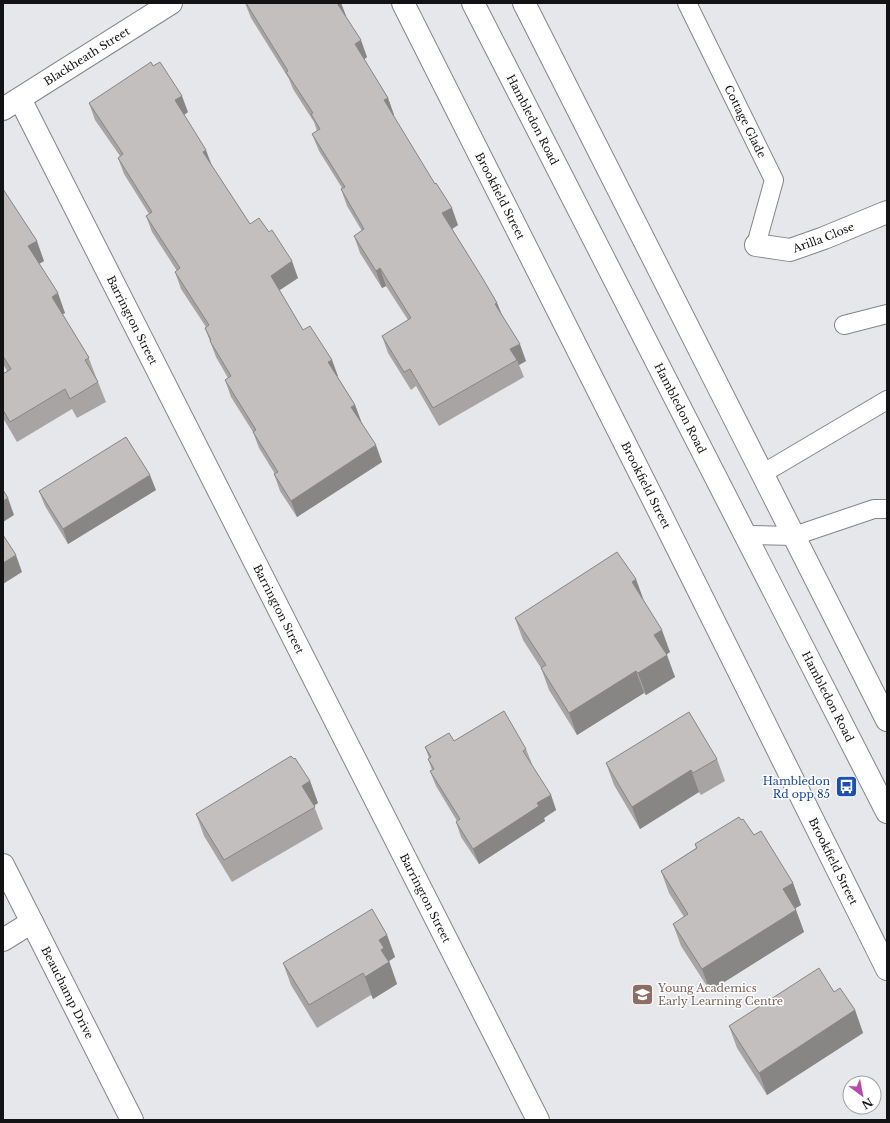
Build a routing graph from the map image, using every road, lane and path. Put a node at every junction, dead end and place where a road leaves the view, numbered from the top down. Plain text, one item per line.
1 (171, 3) edge
2 (402, 3) edge
3 (473, 3) edge
4 (524, 3) edge
5 (687, 3) edge
6 (11, 104) edge
7 (887, 212) edge
8 (756, 245) joint
9 (887, 314) edge
10 (844, 325) dead end
11 (887, 400) edge
12 (762, 474) junction
13 (887, 509) edge
14 (746, 536) junction
15 (794, 536) junction
16 (887, 720) edge
17 (887, 812) edge
18 (3, 865) edge
19 (32, 922) junction
20 (3, 940) edge
21 (887, 969) edge
22 (132, 1120) edge
23 (538, 1120) edge

1 - 6 street, Blackheath Street
2 - 21 street, Brookfield Street
3 - 14 street, Hambledon Road
4 - 12 street
5 - 8 lane, Cottage Glade
6 - 23 street, Barrington Street
7 - 8 street, Arilla Close
9 - 10 lane
11 - 12 lane
12 - 15 street
13 - 15 lane
14 - 15 lane
14 - 17 street, Hambledon Road
15 - 16 street
18 - 19 street, Beauchamp Drive
19 - 20 street
19 - 22 street, Beauchamp Drive

